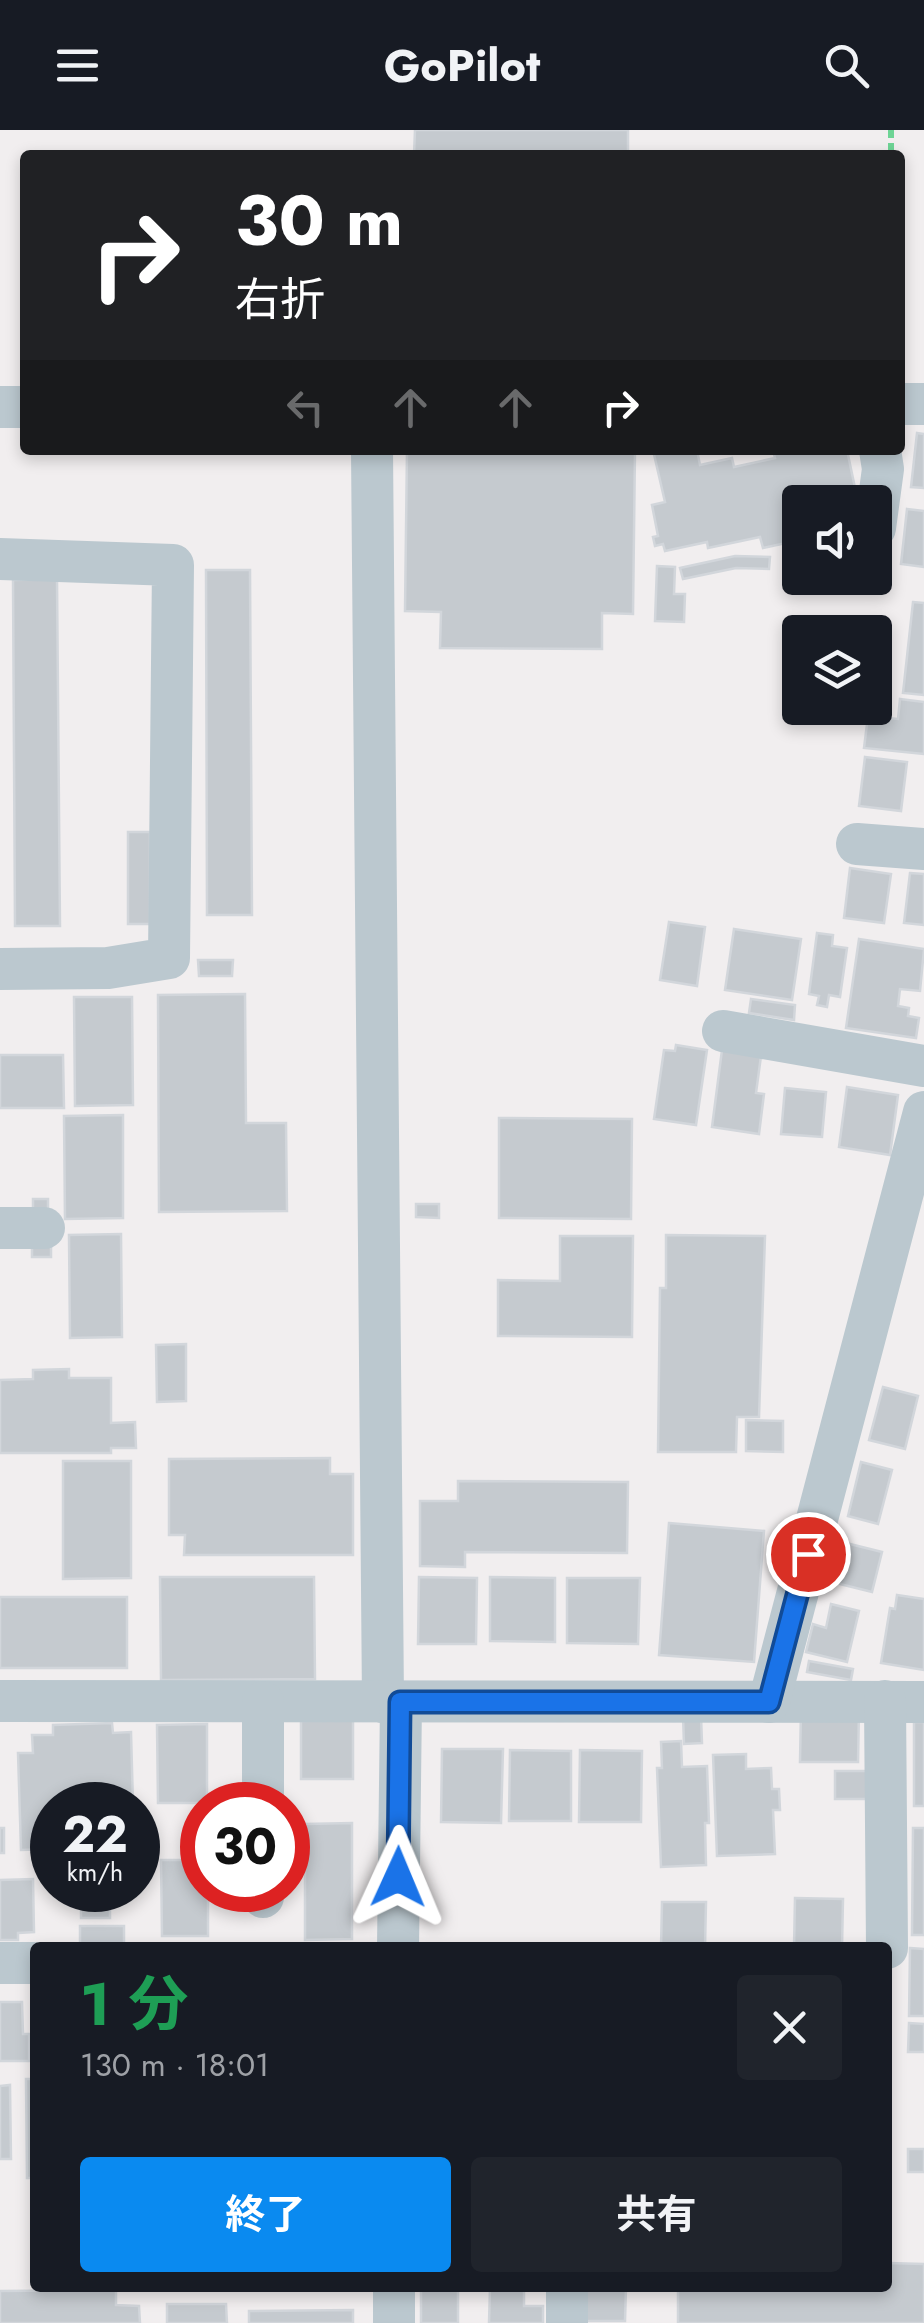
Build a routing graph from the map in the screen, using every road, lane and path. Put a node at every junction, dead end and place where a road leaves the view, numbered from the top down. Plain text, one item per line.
1 (372, 455) edge
2 (881, 455) edge
3 (881, 485) edge
4 (0, 559) edge
5 (856, 844) dead end
6 (924, 850) edge
7 (0, 969) edge
8 (723, 1031) dead end
9 (924, 1066) edge
10 (924, 1112) edge
11 (0, 1228) edge
12 (44, 1228) dead end
13 (0, 1702) edge
14 (264, 1702) junction
15 (392, 1702) junction
16 (769, 1702) junction
17 (904, 1702) edge
18 (263, 1782) edge
19 (398, 1942) edge
20 (887, 1942) edge
21 (0, 1963) edge
22 (30, 1963) edge
23 (394, 2292) edge
24 (567, 2292) edge
25 (394, 2323) edge
26 (567, 2323) edge

1 - 15 street
2 - 3 street
4 - 7 street
5 - 6 street
8 - 9 street
10 - 16 street
11 - 12 street
13 - 14 street
14 - 15 street
14 - 18 street
15 - 16 street
15 - 19 street
16 - 17 street
17 - 20 street
21 - 22 street
23 - 25 street
24 - 26 street

